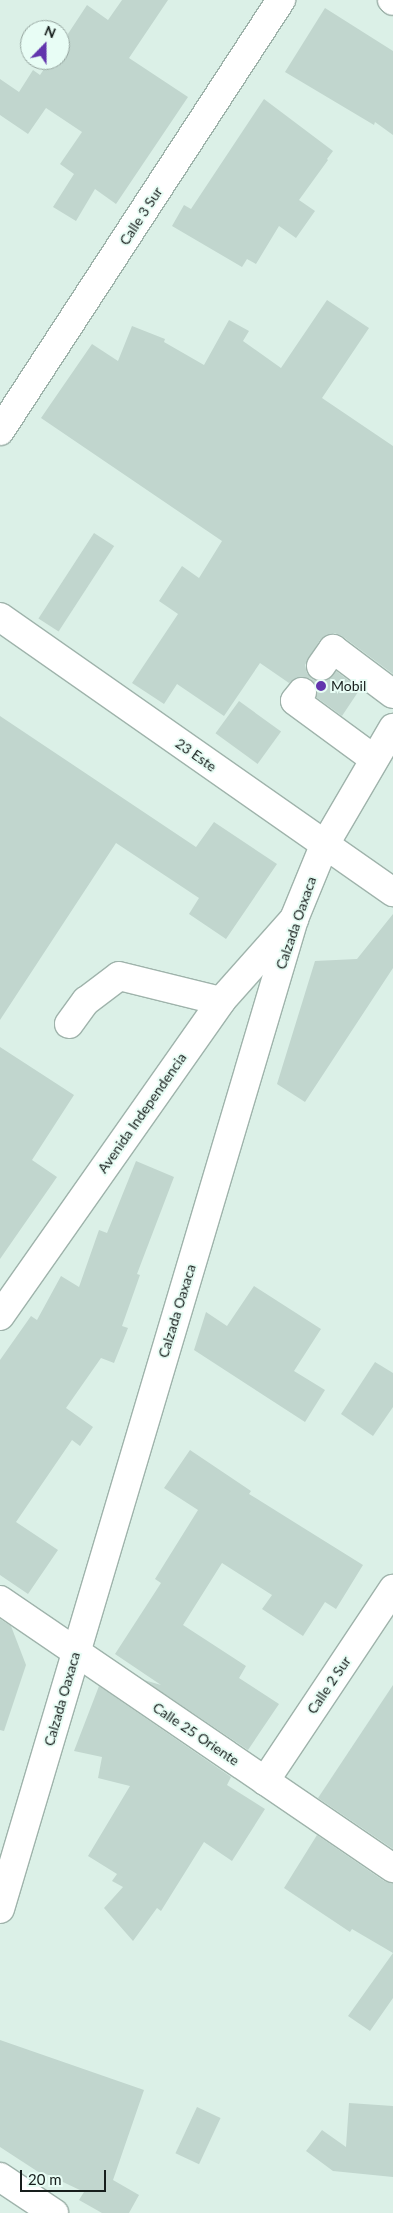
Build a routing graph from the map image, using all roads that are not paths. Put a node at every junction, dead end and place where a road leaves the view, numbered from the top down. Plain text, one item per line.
1 (281, 0) edge
2 (0, 431) edge
3 (0, 618) edge
4 (321, 666) dead end
5 (302, 692) dead end
6 (393, 694) edge
7 (393, 728) edge
8 (374, 759) junction
9 (324, 846) junction
10 (393, 892) edge
11 (294, 919) junction
12 (221, 1001) junction
13 (69, 1024) dead end
14 (0, 1316) edge
15 (393, 1589) edge
16 (0, 1600) edge
17 (76, 1651) junction
18 (266, 1782) junction
19 (393, 1868) edge
20 (0, 1909) edge
21 (0, 2177) edge
22 (54, 2213) edge

1 - 2 street, Calle 3 Sur
3 - 9 street, 23 Este
4 - 6 street
5 - 8 street
7 - 8 street, Calzada Oaxaca
8 - 9 street, Calzada Oaxaca
9 - 10 street, 23 Este
9 - 11 street, Calzada Oaxaca
11 - 12 street, Avenida Independencia
11 - 17 street, Calzada Oaxaca
12 - 13 street
12 - 14 street, Avenida Independencia
15 - 18 street, Calle 2 Sur
16 - 17 street, Calle 25 Oriente
17 - 18 street, Calle 25 Oriente
17 - 20 street, Calzada Oaxaca
18 - 19 street, Calle 25 Oriente
21 - 22 street

